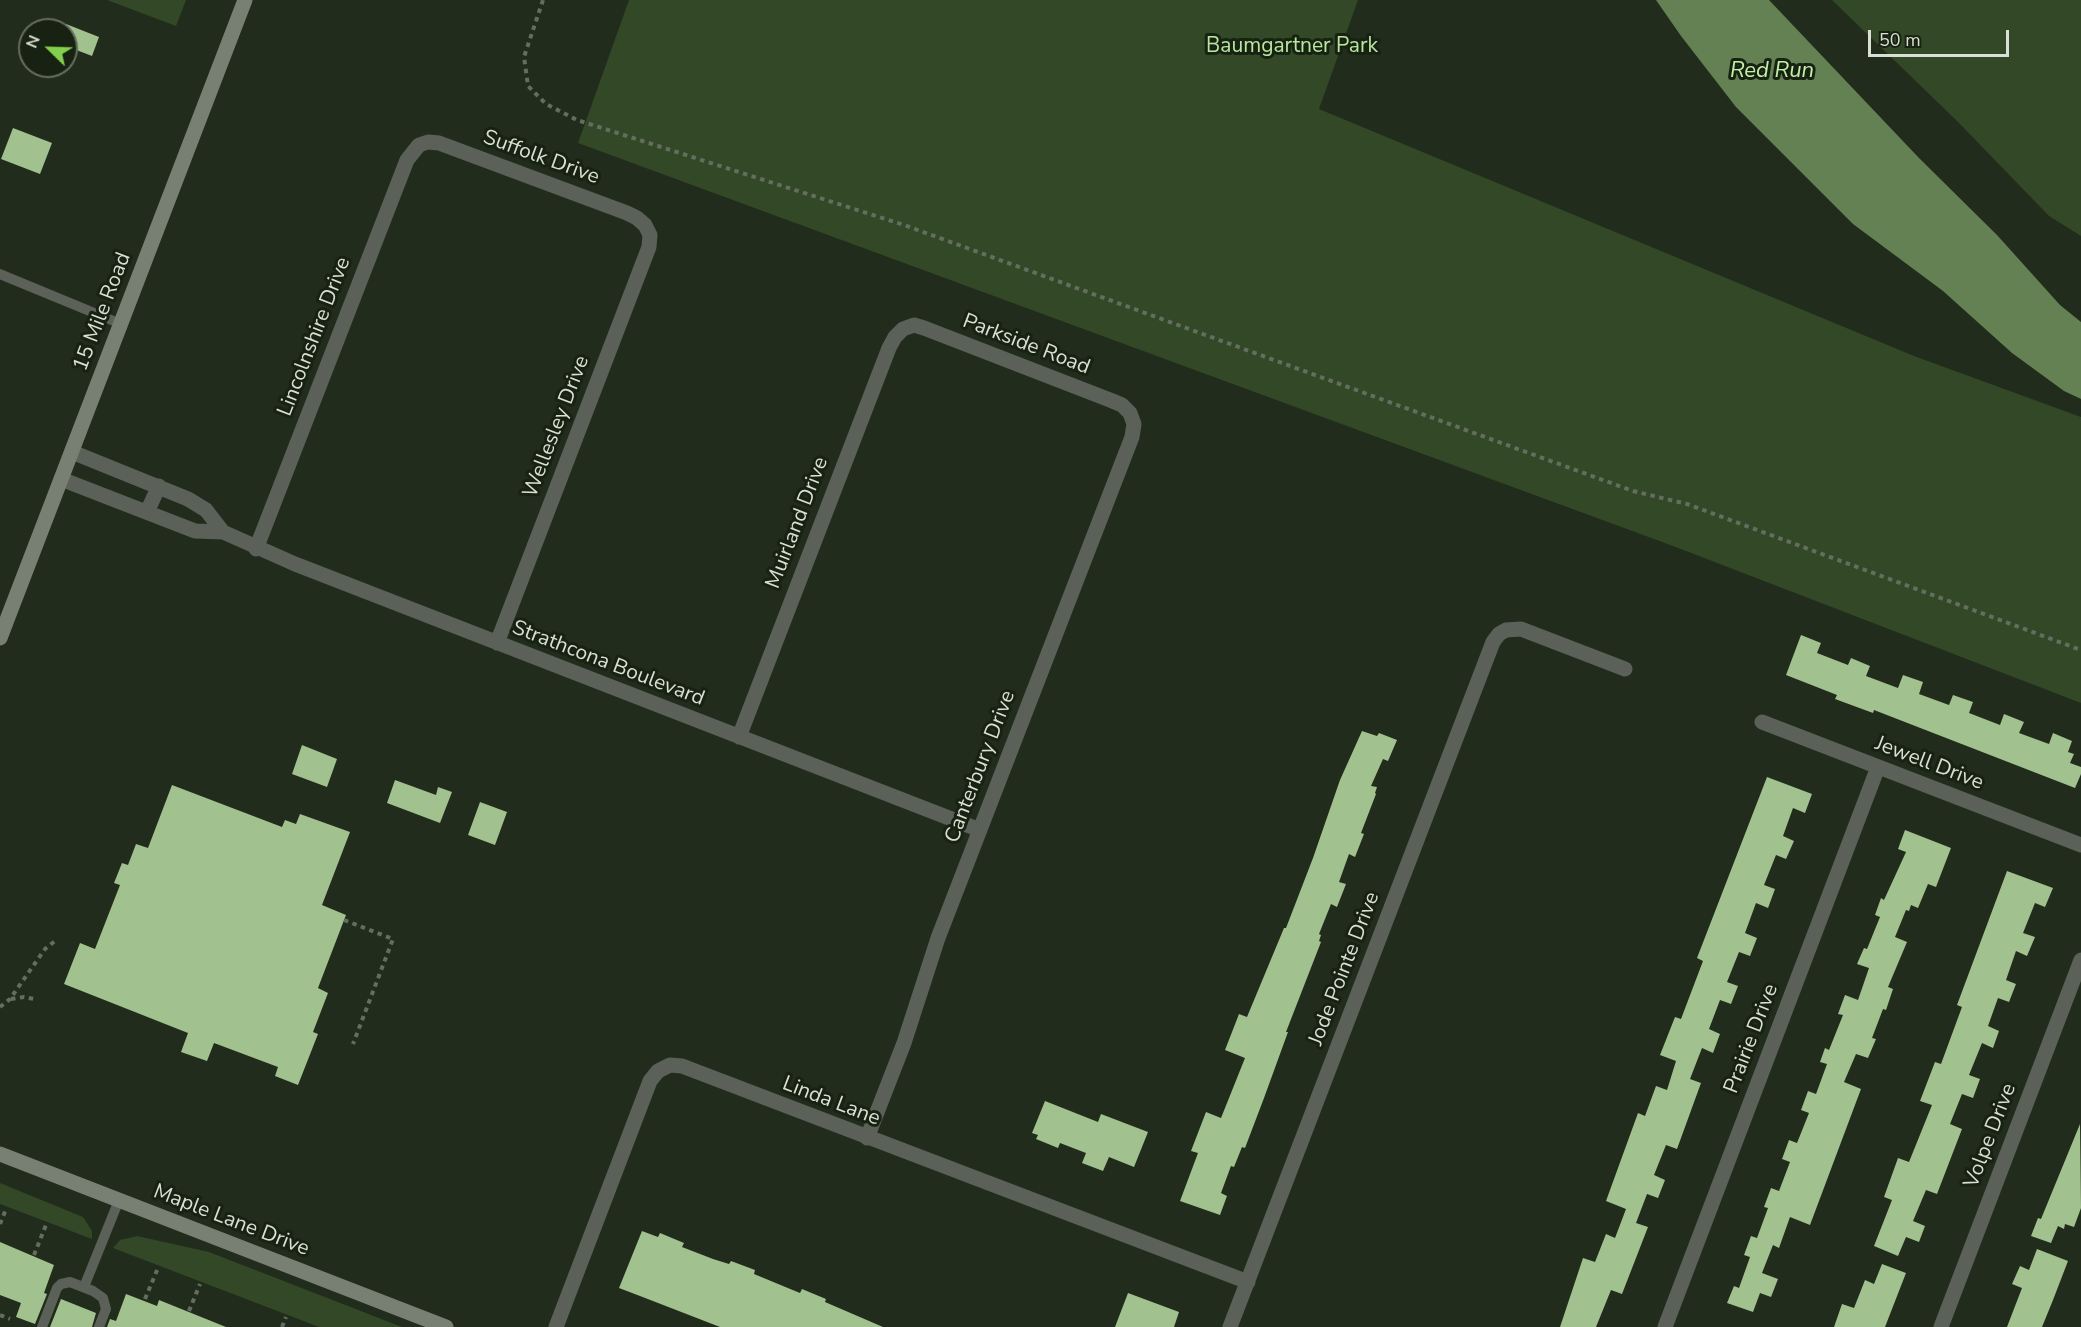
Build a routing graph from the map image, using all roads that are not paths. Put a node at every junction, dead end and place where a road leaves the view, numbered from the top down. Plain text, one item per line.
1 (245, 0) edge
2 (419, 145) joint
3 (645, 225) joint
4 (0, 274) edge
5 (121, 324) junction
6 (903, 329) joint
7 (1130, 413) joint
8 (72, 452) junction
9 (61, 479) junction
10 (159, 486) junction
11 (147, 512) junction
12 (223, 532) junction
13 (256, 549) junction
14 (0, 638) edge
15 (497, 643) junction
16 (1625, 669) dead end
17 (1762, 722) dead end
18 (738, 736) junction
19 (1878, 767) junction
20 (980, 830) junction
21 (2081, 845) edge
22 (2081, 960) edge
23 (867, 1138) junction
24 (0, 1154) edge
25 (118, 1200) junction
26 (1248, 1282) junction
27 (84, 1287) junction
28 (42, 1327) edge
29 (99, 1327) edge
30 (446, 1327) edge
31 (556, 1327) edge
32 (1230, 1327) edge
33 (1665, 1327) edge
34 (1941, 1327) edge

1 - 5 main road, 15 Mile Road
2 - 3 street, Suffolk Drive
2 - 13 street, Lincolnshire Drive
3 - 15 street, Wellesley Drive
4 - 5 lane
5 - 8 main road, 15 Mile Road
6 - 7 street, Parkside Road
6 - 18 street, Muirland Drive
7 - 20 street, Canterbury Drive
8 - 9 main road, 15 Mile Road
8 - 10 street, Strathcona Boulevard
9 - 11 street, Strathcona Boulevard
9 - 14 main road, 15 Mile Road
10 - 11 street
10 - 12 street, Strathcona Boulevard
11 - 12 street, Strathcona Boulevard
12 - 13 street, Strathcona Boulevard
13 - 15 street, Strathcona Boulevard
15 - 18 street, Strathcona Boulevard
16 - 26 street, Jode Pointe Drive
17 - 19 street, Jewell Drive
18 - 20 street, Strathcona Boulevard
19 - 21 street, Jewell Drive
19 - 33 street, Prairie Drive
20 - 23 street, Canterbury Drive
22 - 34 street, Volpe Drive
23 - 26 street, Linda Lane
23 - 31 street, Linda Lane
24 - 25 main road, Maple Lane Drive
25 - 27 lane
25 - 30 main road, Maple Lane Drive
26 - 32 street, Jode Pointe Drive
27 - 28 lane
27 - 29 lane

